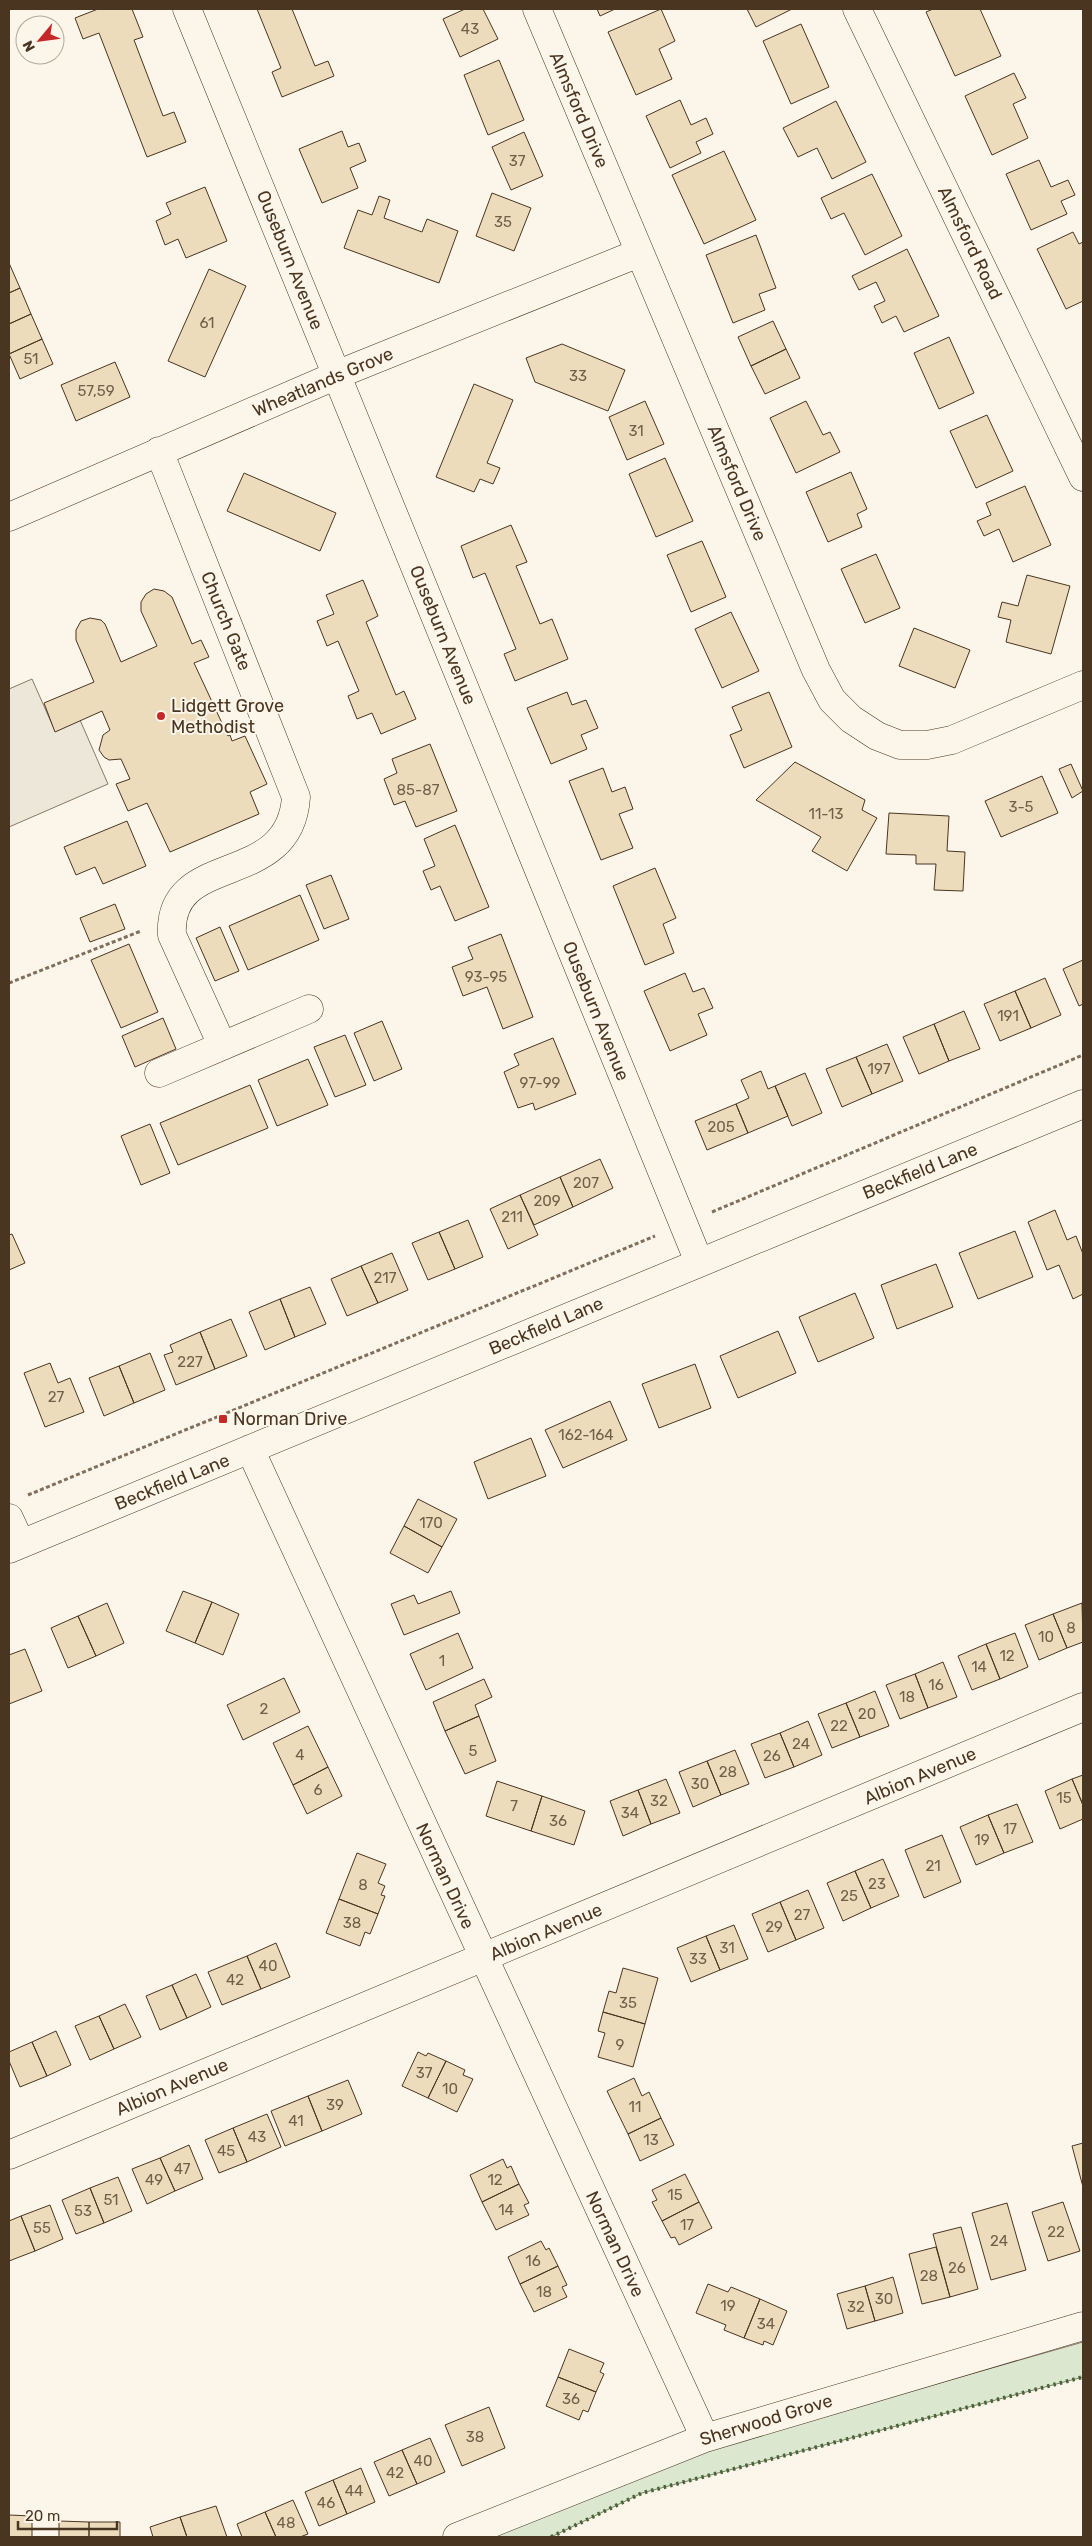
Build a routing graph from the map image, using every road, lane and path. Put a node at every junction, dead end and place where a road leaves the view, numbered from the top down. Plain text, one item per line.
1 (187, 9) edge
2 (537, 9) edge
3 (856, 9) edge
4 (639, 253) junction
5 (337, 376) junction
6 (159, 450) junction
7 (1083, 477) edge
8 (9, 518) edge
9 (1083, 685) edge
10 (171, 918) junction
11 (9, 983) edge
12 (309, 1009) dead end
13 (222, 1045) junction
14 (1083, 1055) edge
15 (159, 1073) dead end
16 (1083, 1104) edge
17 (683, 1224) junction
18 (699, 1262) junction
19 (250, 1450) junction
20 (27, 1495) dead end
21 (9, 1518) edge
22 (15, 1546) edge
23 (1083, 1707) edge
24 (483, 1958) junction
25 (9, 2155) edge
26 (1083, 2326) edge
27 (705, 2438) junction
28 (457, 2537) edge

1 - 5 street, Ouseburn Avenue
2 - 4 street, Almsford Drive
3 - 7 street, Almsford Road
4 - 5 street, Wheatlands Grove
4 - 9 street, Almsford Drive
5 - 6 street, Wheatlands Grove
5 - 17 street, Ouseburn Avenue
6 - 8 street, Wheatlands Grove
6 - 10 street, Church Gate
10 - 11 path
10 - 13 street
12 - 13 street
13 - 15 street
14 - 17 path
16 - 18 street, Beckfield Lane
17 - 18 street, Ouseburn Avenue
17 - 20 path
18 - 19 street, Beckfield Lane
19 - 22 street, Beckfield Lane
19 - 24 street, Norman Drive
21 - 22 street
23 - 24 street, Albion Avenue
24 - 25 street, Albion Avenue
24 - 27 street, Norman Drive
26 - 27 street, Sherwood Grove
27 - 28 street, Sherwood Grove

